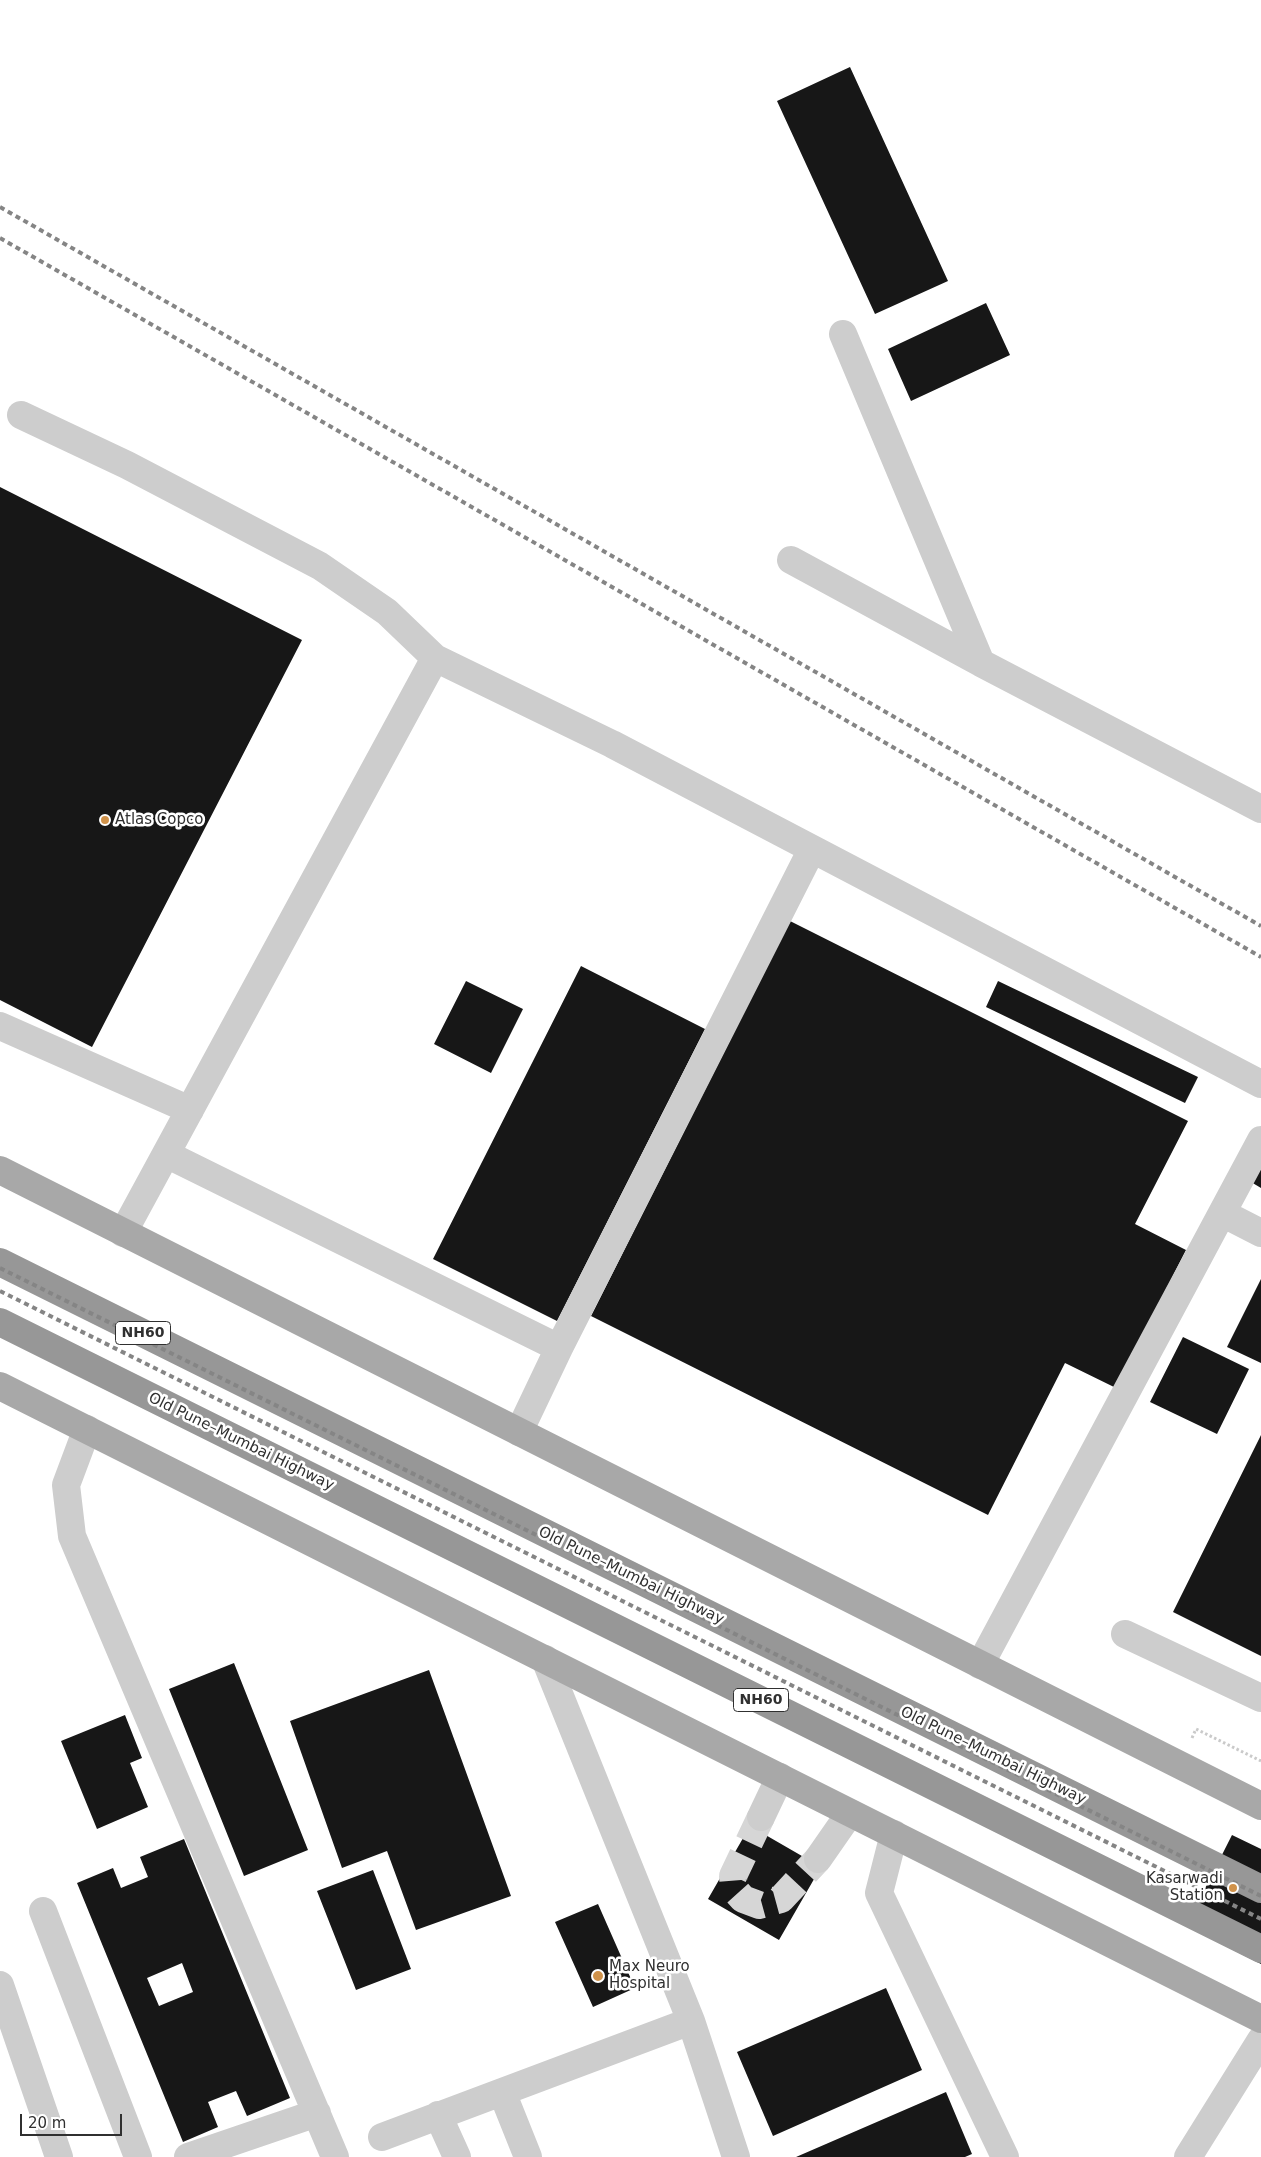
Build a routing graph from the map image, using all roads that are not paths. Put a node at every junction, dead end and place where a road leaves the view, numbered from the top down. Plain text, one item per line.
1 (842, 334) dead end
2 (21, 415) dead end
3 (791, 560) dead end
4 (435, 658) junction
5 (981, 663) junction
6 (1261, 809) edge
7 (812, 849) junction
8 (0, 1026) edge
9 (1261, 1084) edge
10 (190, 1110) junction
11 (1261, 1140) edge
12 (166, 1154) junction
13 (0, 1170) edge
14 (1222, 1213) junction
15 (124, 1233) junction
16 (1261, 1233) edge
17 (0, 1262) edge
18 (0, 1322) edge
19 (559, 1348) junction
20 (0, 1386) edge
21 (87, 1429) junction
22 (519, 1432) junction
23 (1125, 1634) dead end
24 (545, 1659) junction
25 (980, 1665) junction
26 (1261, 1698) edge
27 (780, 1777) junction
28 (1261, 1806) edge
29 (850, 1813) junction
30 (761, 1817) tunnel mouth
31 (894, 1834) junction
32 (818, 1859) tunnel mouth
33 (1261, 1889) edge
34 (42, 1911) dead end
35 (1261, 1949) edge
36 (0, 1985) edge
37 (1261, 2019) edge
38 (691, 2021) junction
39 (1261, 2040) edge
40 (502, 2092) junction
41 (317, 2113) junction
42 (438, 2115) junction
43 (382, 2137) dead end
44 (60, 2157) edge
45 (138, 2157) edge
46 (188, 2157) edge
47 (335, 2157) edge
48 (457, 2157) edge
49 (528, 2157) edge
50 (736, 2157) edge
51 (1006, 2157) edge
52 (1188, 2157) edge

1 - 5 street
2 - 4 street
3 - 5 street
4 - 7 street
4 - 10 street
5 - 6 street
7 - 9 street
7 - 19 street
8 - 10 street
10 - 12 street
11 - 14 street
12 - 15 street
12 - 19 street
13 - 15 main road
14 - 16 street
14 - 25 street
15 - 22 main road
17 - 33 highway, Old Pune–Mumbai Highway / NH60
18 - 35 highway, Old Pune–Mumbai Highway / NH60
19 - 22 street
20 - 21 main road
21 - 24 main road
21 - 41 street
22 - 25 main road
23 - 26 street
24 - 27 main road
24 - 38 street
25 - 28 main road
27 - 29 main road
27 - 30 street
29 - 31 main road
29 - 32 street
31 - 37 main road
31 - 51 street
34 - 45 street
36 - 44 street
38 - 40 street
38 - 50 street
39 - 52 street
40 - 42 street
40 - 49 street
41 - 46 street
41 - 47 street
42 - 43 street
42 - 48 street

